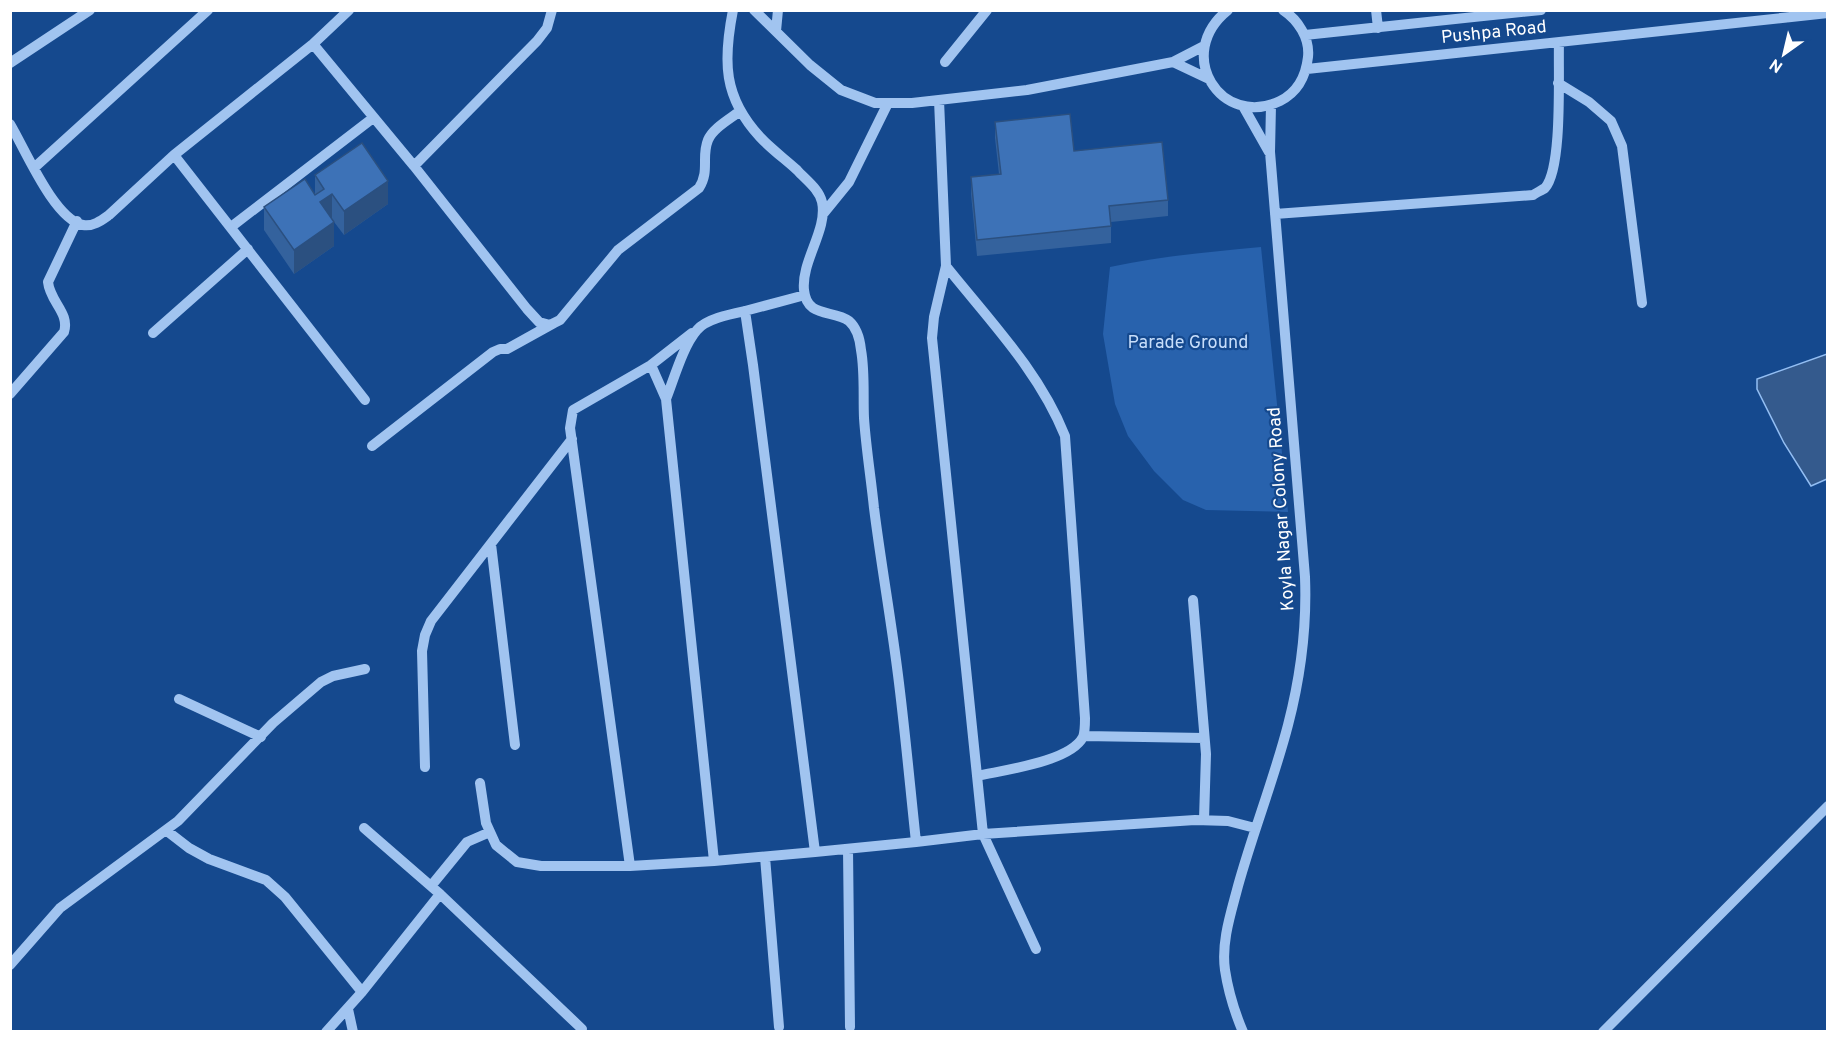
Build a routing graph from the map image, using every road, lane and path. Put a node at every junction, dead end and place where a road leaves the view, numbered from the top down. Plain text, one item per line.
1 (90, 10) edge
2 (208, 10) edge
3 (349, 10) edge
4 (552, 10) edge
5 (733, 10) edge
6 (778, 10) edge
7 (987, 10) edge
8 (1228, 10) edge
9 (1283, 10) edge
10 (1376, 10) edge
11 (1541, 10) edge
12 (758, 11) edge
13 (1827, 14) edge
14 (1378, 28) junction
15 (776, 31) junction
16 (1305, 35) junction
17 (1559, 42) junction
18 (313, 44) junction
19 (1204, 46) junction
20 (945, 62) dead end
21 (10, 63) edge
22 (1173, 63) junction
23 (1306, 69) junction
24 (1209, 79) junction
25 (1558, 83) junction
26 (939, 100) junction
27 (888, 103) junction
28 (1271, 105) junction
29 (1243, 106) junction
30 (740, 111) junction
31 (373, 118) junction
32 (10, 124) edge
33 (1270, 152) junction
34 (174, 155) junction
35 (414, 166) junction
36 (35, 167) junction
37 (823, 214) junction
38 (1275, 214) junction
39 (77, 221) junction
40 (231, 227) junction
41 (248, 249) junction
42 (946, 266) junction
43 (805, 295) junction
44 (1642, 303) dead end
45 (745, 311) junction
46 (560, 320) junction
47 (698, 329) junction
48 (153, 333) dead end
49 (651, 365) junction
50 (10, 394) edge
51 (666, 399) junction
52 (365, 400) dead end
53 (572, 439) junction
54 (372, 446) dead end
55 (490, 544) junction
56 (1193, 600) dead end
57 (365, 669) dead end
58 (179, 699) dead end
59 (1084, 736) junction
60 (261, 737) junction
61 (1204, 738) junction
62 (514, 744) dead end
63 (424, 767) dead end
64 (977, 776) junction
65 (480, 783) dead end
66 (1827, 806) edge
67 (1204, 820) junction
68 (364, 828) dead end
69 (1255, 828) junction
70 (167, 831) junction
71 (490, 832) junction
72 (983, 834) junction
73 (916, 842) junction
74 (848, 849) junction
75 (815, 852) junction
76 (765, 857) junction
77 (714, 861) junction
78 (630, 866) junction
79 (431, 886) junction
80 (440, 894) junction
81 (1036, 949) dead end
82 (10, 965) edge
83 (362, 992) junction
84 (348, 1009) junction
85 (779, 1027) dead end
86 (850, 1027) dead end
87 (582, 1029) dead end
88 (326, 1032) edge
89 (353, 1032) edge
90 (1243, 1032) edge
91 (1603, 1032) edge

1 - 21 street
2 - 36 street
3 - 18 street
4 - 35 street
5 - 30 street
6 - 15 street
7 - 20 street
8 - 19 street
9 - 16 street
10 - 14 street
11 - 14 street, Pushpa Road
12 - 15 street
13 - 17 street, Pushpa Road
14 - 16 street, Pushpa Road
15 - 27 street
16 - 23 street
17 - 23 street, Pushpa Road
17 - 25 street
18 - 31 street
18 - 34 street
19 - 22 street
19 - 24 street
22 - 24 street
22 - 26 street
23 - 28 street
24 - 29 street
25 - 38 street
25 - 44 street
26 - 27 street
26 - 42 street
27 - 37 street
28 - 29 street
28 - 33 street, Koyla Nagar Colony Road
29 - 33 street
30 - 37 street
30 - 46 street
31 - 35 street
31 - 40 street
32 - 36 street
33 - 38 street, Koyla Nagar Colony Road
34 - 39 street
34 - 40 street
35 - 46 street
36 - 39 street
37 - 43 street
38 - 69 street, Koyla Nagar Colony Road
39 - 50 street
40 - 41 street
41 - 48 street
41 - 52 street
42 - 59 street
42 - 64 street
43 - 45 street
43 - 73 street
45 - 47 street
45 - 75 street
46 - 54 street
47 - 49 street
47 - 51 street
49 - 51 street
49 - 53 street
51 - 77 street
53 - 55 street
53 - 78 street
55 - 62 street
55 - 63 street
56 - 61 street
57 - 60 street
58 - 60 street
59 - 61 street
59 - 64 street
60 - 70 street
61 - 67 street
64 - 72 street
65 - 71 street
66 - 91 street
67 - 69 street
67 - 72 street
68 - 79 street
69 - 90 street, Koyla Nagar Colony Road
70 - 82 street
70 - 83 street
71 - 78 street
71 - 79 street
72 - 73 street
72 - 81 street
73 - 74 street
74 - 75 street
74 - 86 street
75 - 76 street
76 - 77 street
76 - 85 street
77 - 78 street
79 - 80 street
80 - 83 street
80 - 87 street
83 - 84 street
84 - 88 street
84 - 89 street

